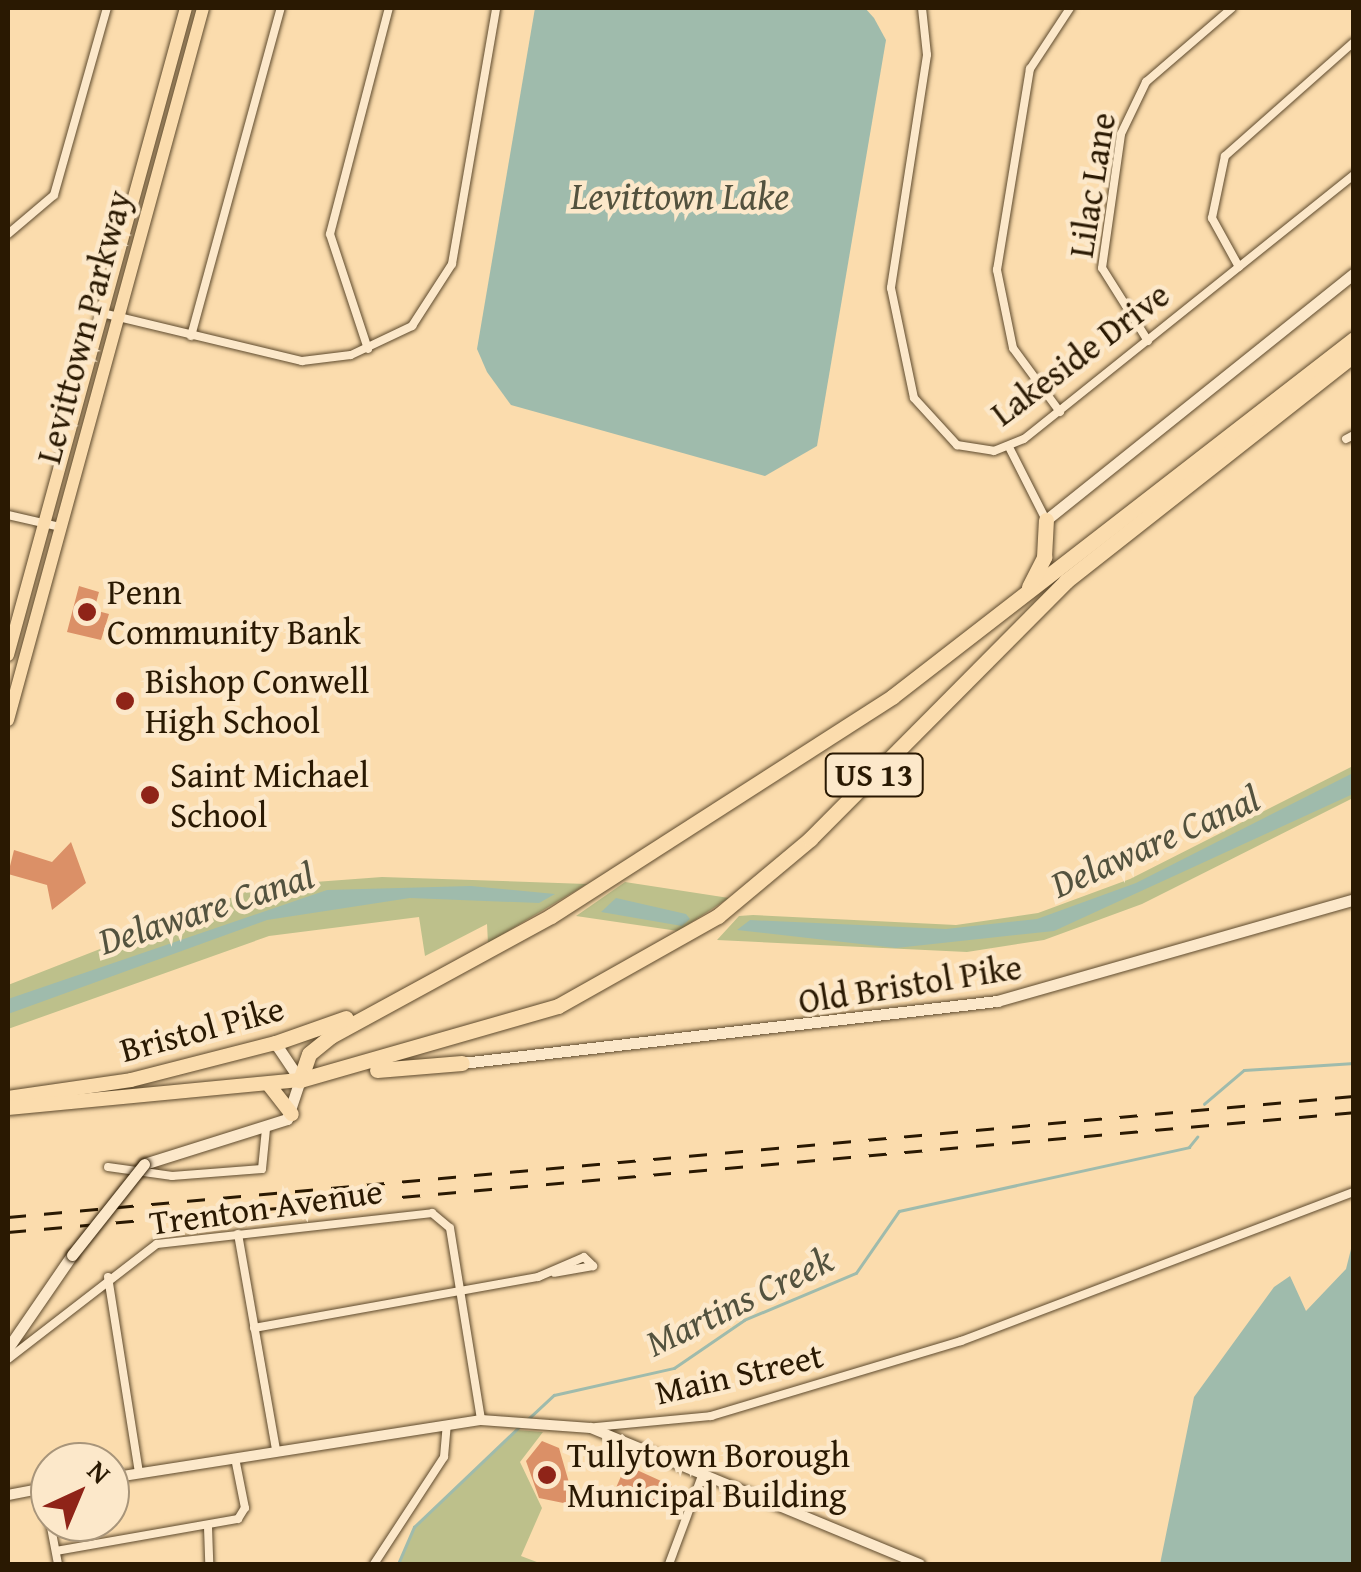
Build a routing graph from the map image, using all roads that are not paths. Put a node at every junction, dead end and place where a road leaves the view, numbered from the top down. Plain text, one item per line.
1 (107, 8) edge
2 (186, 8) edge
3 (200, 8) edge
4 (282, 8) edge
5 (389, 8) edge
6 (496, 8) edge
7 (922, 8) edge
8 (1070, 8) edge
9 (1232, 8) edge
10 (1354, 42) edge
11 (1354, 175) edge
12 (8, 234) edge
13 (1239, 267) junction
14 (1354, 274) edge
15 (102, 313) junction
16 (118, 318) junction
17 (191, 336) junction
18 (1354, 340) edge
19 (1148, 341) junction
20 (368, 349) junction
21 (1354, 354) edge
22 (1060, 412) junction
23 (1009, 446) junction
24 (8, 515) edge
25 (1046, 520) junction
26 (43, 523) junction
27 (60, 527) junction
28 (1016, 603) junction
29 (8, 655) edge
30 (8, 720) edge
31 (1354, 899) edge
32 (405, 993) junction
33 (275, 1042) junction
34 (462, 1063) joint
35 (324, 1075) junction
36 (300, 1080) junction
37 (263, 1085) junction
38 (8, 1098) edge
39 (8, 1108) edge
40 (292, 1114) junction
41 (266, 1128) junction
42 (108, 1168) dead end
43 (1354, 1192) edge
44 (238, 1234) junction
45 (555, 1273) dead end
46 (108, 1277) junction
47 (460, 1291) junction
48 (254, 1328) junction
49 (8, 1348) edge
50 (8, 1359) edge
51 (481, 1420) junction
52 (446, 1425) junction
53 (590, 1428) junction
54 (276, 1450) junction
55 (235, 1457) junction
56 (139, 1473) junction
57 (703, 1473) junction
58 (130, 1475) edge
59 (208, 1526) junction
60 (54, 1542) edge
61 (56, 1551) junction
62 (58, 1564) edge
63 (209, 1564) edge
64 (374, 1564) edge
65 (669, 1564) edge
66 (918, 1564) edge

1 - 12 street
2 - 15 main road, Levittown Parkway
3 - 16 main road, Levittown Parkway
4 - 17 street
5 - 20 street
6 - 20 street
7 - 23 street, Lakeside Drive
8 - 22 street
9 - 19 street, Lilac Lane
10 - 13 street
11 - 13 street, Lakeside Drive
13 - 19 street, Lakeside Drive
14 - 25 main road
15 - 16 street
15 - 26 main road, Levittown Parkway
16 - 17 street
16 - 27 main road, Levittown Parkway
17 - 20 street
18 - 28 highway, US 13
19 - 22 street, Lakeside Drive
21 - 35 highway, US 13
22 - 23 street, Lakeside Drive
23 - 25 street
24 - 26 street
25 - 28 highway
26 - 27 street
26 - 29 main road, Levittown Parkway
27 - 30 main road, Levittown Parkway
28 - 32 highway, US 13
31 - 34 main road, Old Bristol Pike
32 - 33 highway, Bristol Pike / US 13
32 - 36 highway
33 - 36 main road
33 - 38 highway, Bristol Pike / US 13
34 - 35 highway
35 - 36 highway, US 13
36 - 37 highway, Bristol Pike / US 13
36 - 40 main road
37 - 39 highway, Bristol Pike / US 13
37 - 40 highway
40 - 41 main road
41 - 42 street
41 - 49 main road, bridge
43 - 53 street, Main Street
44 - 46 street, Trenton Avenue
44 - 47 street, Trenton Avenue
44 - 48 street
45 - 47 street
46 - 50 street, Trenton Avenue
46 - 56 street
47 - 48 street
47 - 51 street
48 - 54 street
51 - 52 street, Main Street
51 - 53 street, Main Street
52 - 54 street, Main Street
52 - 64 street
53 - 57 street
54 - 55 street, Main Street
55 - 56 street, Main Street
55 - 59 street
56 - 58 street, Main Street
57 - 65 street
57 - 66 street
59 - 61 street
59 - 63 street
60 - 61 street
61 - 62 street

